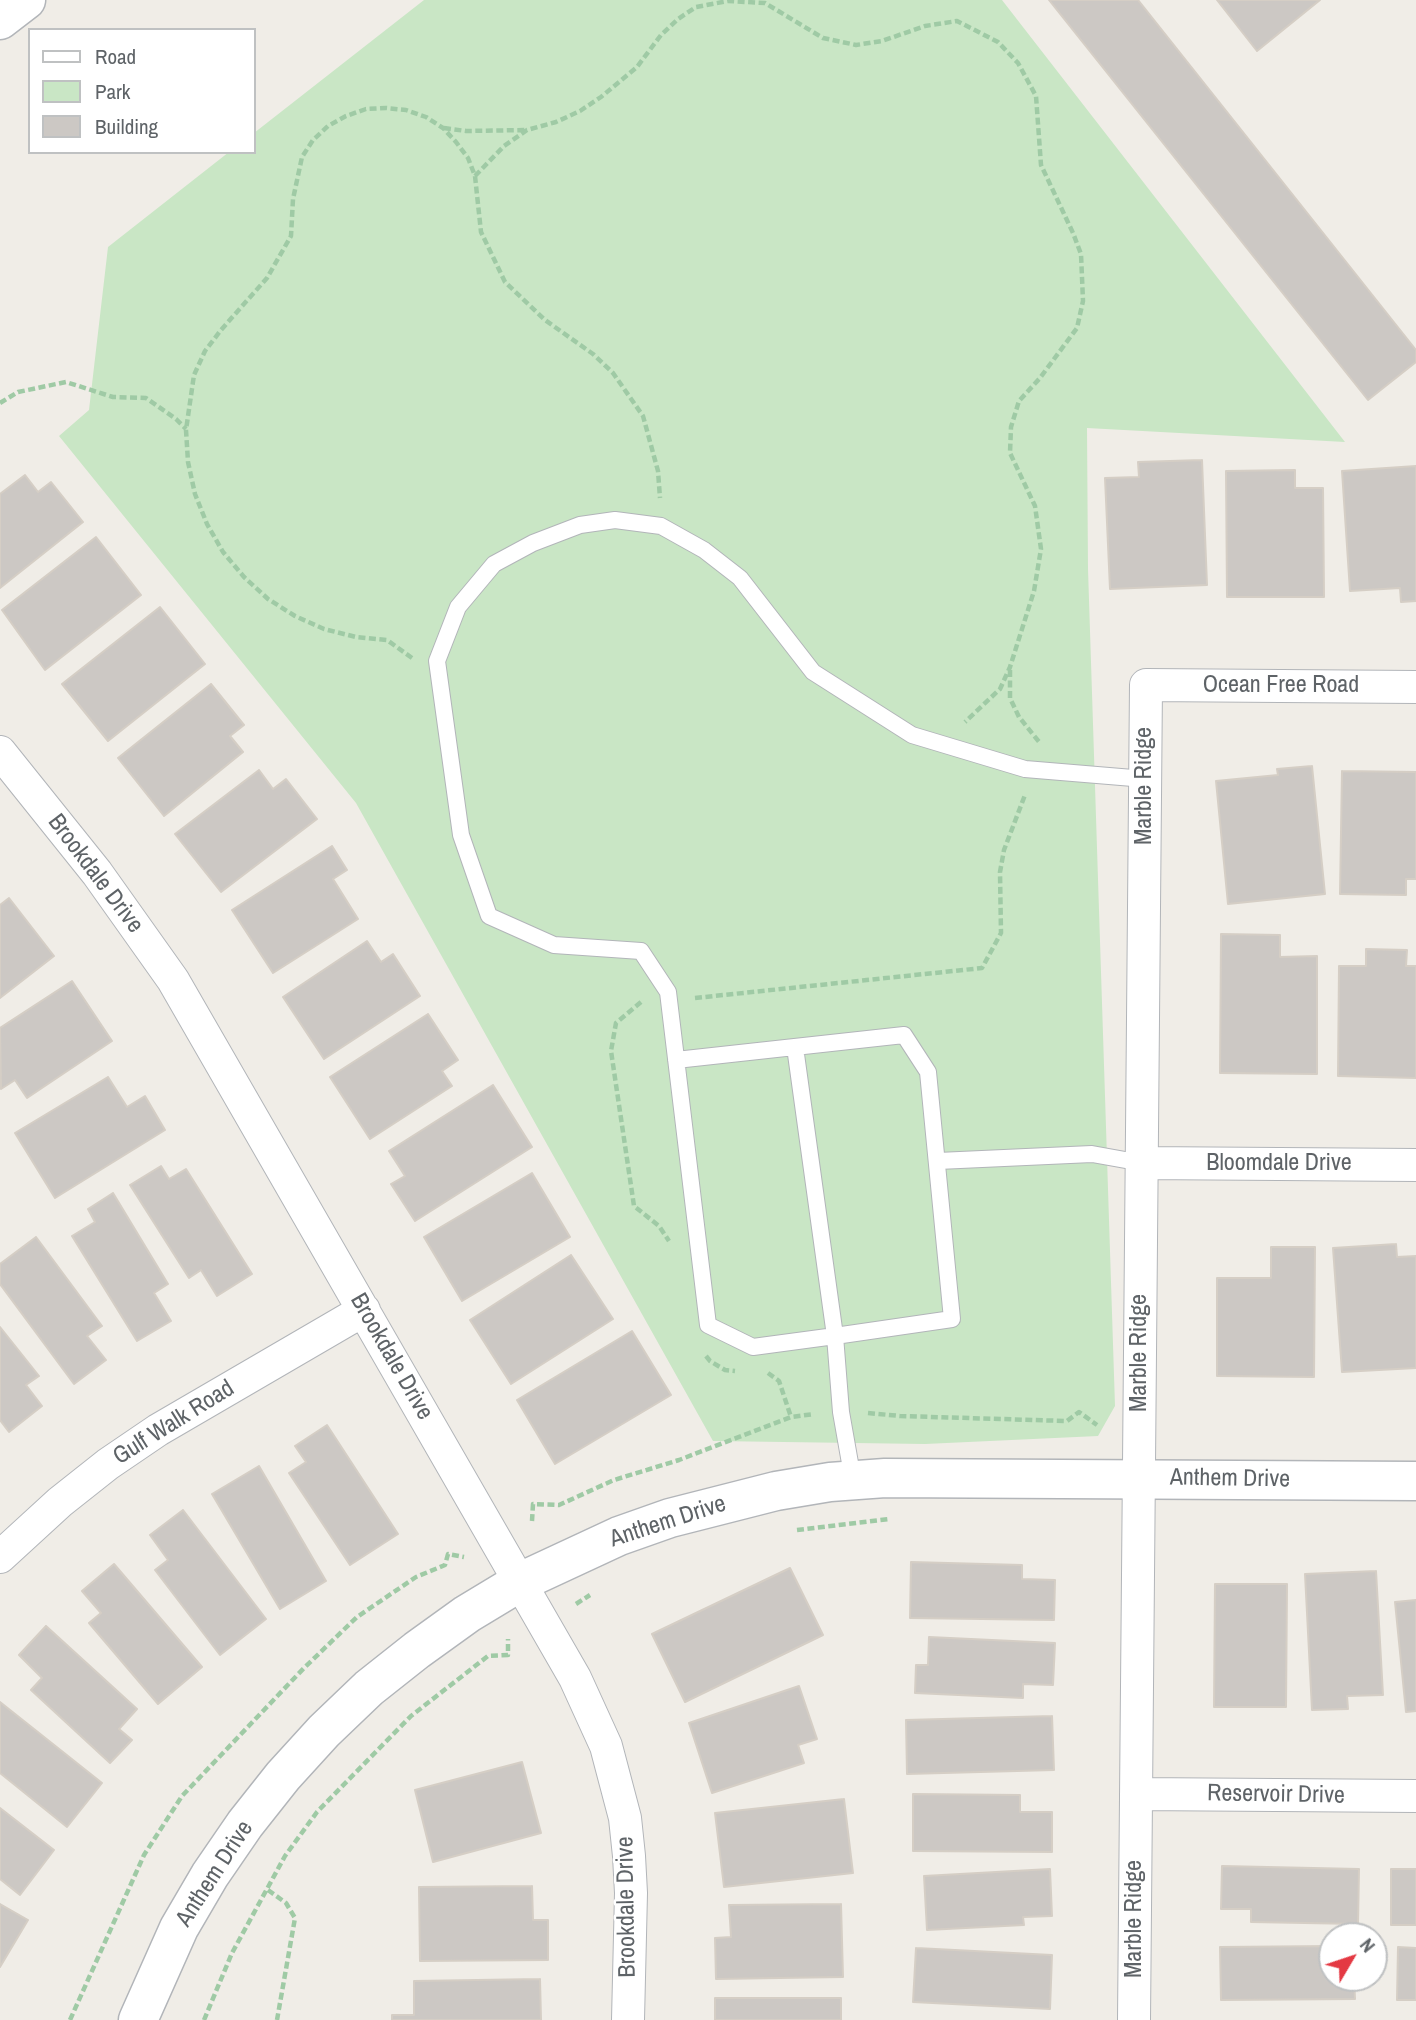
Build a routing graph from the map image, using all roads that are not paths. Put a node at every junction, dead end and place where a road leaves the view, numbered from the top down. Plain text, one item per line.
1 (26, 0) edge
2 (0, 20) edge
3 (1146, 685) joint
4 (1416, 687) edge
5 (0, 752) edge
6 (1145, 779) junction
7 (794, 1048) junction
8 (676, 1060) junction
9 (937, 1161) junction
10 (1142, 1163) junction
11 (1416, 1165) edge
12 (364, 1310) junction
13 (835, 1336) junction
14 (1139, 1478) junction
15 (853, 1480) junction
16 (1416, 1481) edge
17 (0, 1557) edge
18 (520, 1583) junction
19 (1136, 1794) junction
20 (1416, 1796) edge
21 (138, 2020) edge
22 (628, 2020) edge
23 (1134, 2020) edge

1 - 2 street
3 - 4 street, Ocean Free Road
3 - 6 street, Marble Ridge
5 - 12 street, Brookdale Drive
6 - 8 lane
6 - 10 street, Marble Ridge
7 - 8 lane
7 - 9 lane
7 - 13 lane
8 - 13 lane
9 - 10 lane
9 - 13 lane
10 - 11 street, Bloomdale Drive
10 - 14 street, Marble Ridge
12 - 17 street, Gulf Walk Road
12 - 18 street, Brookdale Drive
13 - 15 lane
14 - 15 street, Anthem Drive
14 - 16 street, Anthem Drive
14 - 19 street, Marble Ridge
15 - 18 street, Anthem Drive
18 - 21 street, Anthem Drive
18 - 22 street, Brookdale Drive
19 - 20 street, Reservoir Drive
19 - 23 street, Marble Ridge

